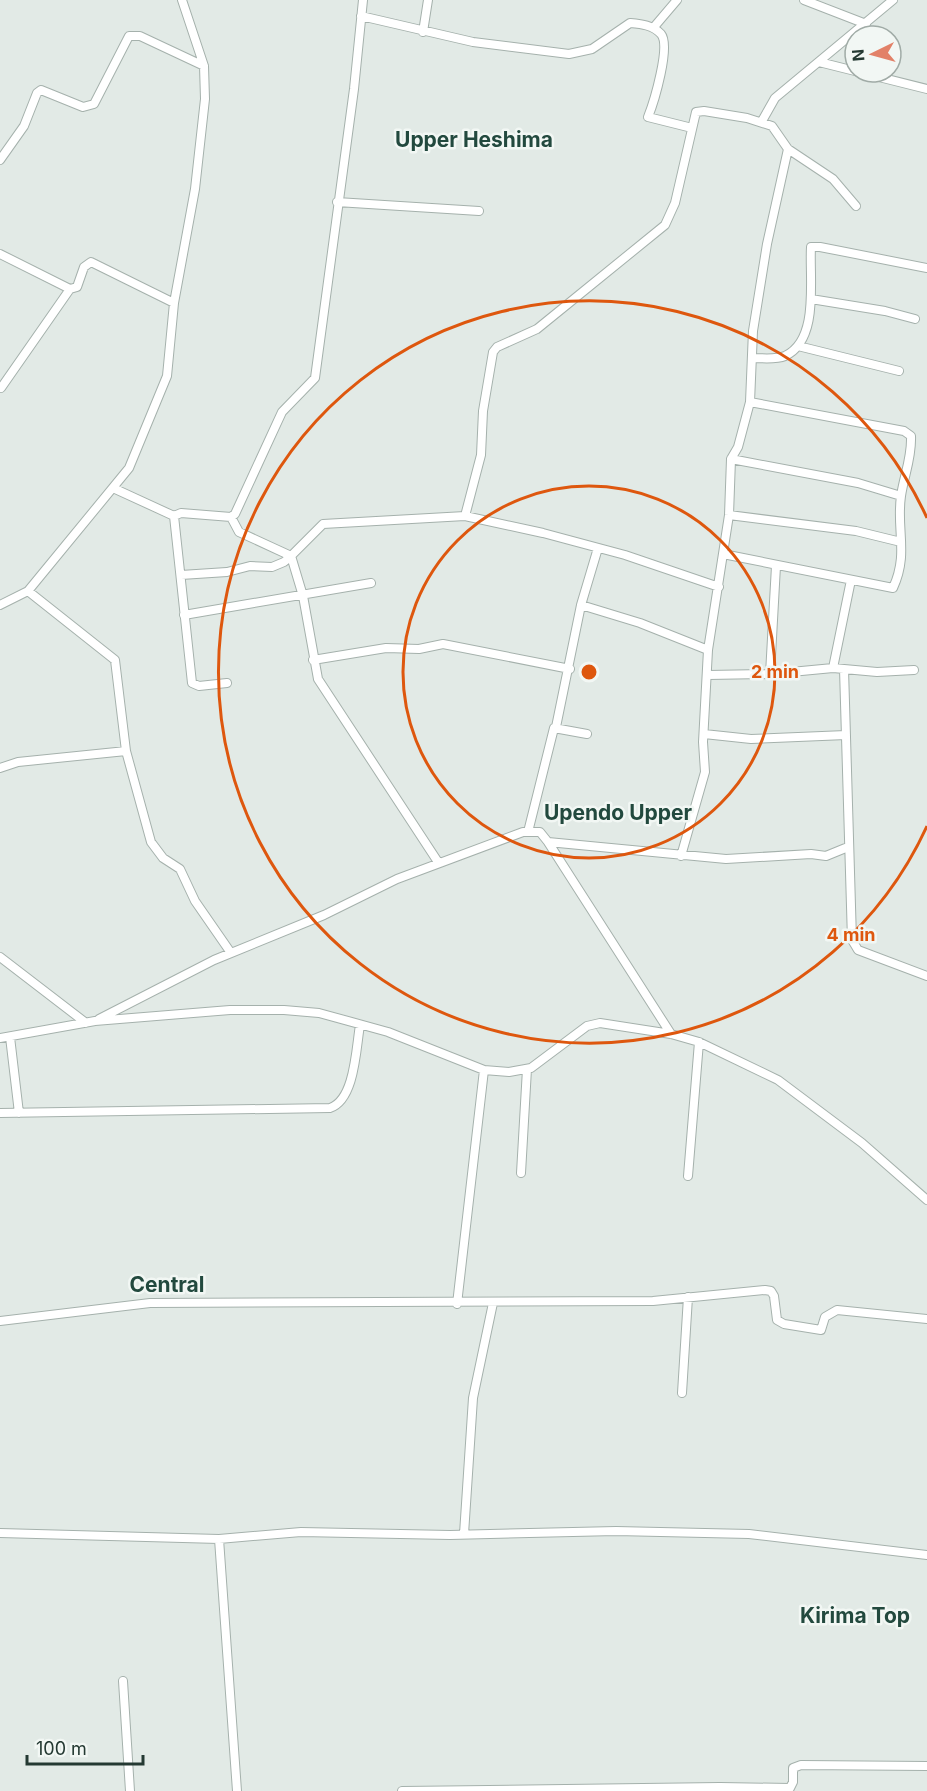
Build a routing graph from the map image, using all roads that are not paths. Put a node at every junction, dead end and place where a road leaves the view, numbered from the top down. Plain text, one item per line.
1 (182, 0) edge
2 (363, 0) edge
3 (428, 0) edge
4 (804, 0) edge
5 (893, 0) edge
6 (674, 1) edge
7 (361, 16) junction
8 (866, 24) joint
9 (654, 27) junction
10 (423, 32) junction
11 (843, 43) edge
12 (819, 62) junction
13 (204, 66) junction
14 (927, 89) edge
15 (762, 121) junction
16 (692, 128) junction
17 (788, 149) junction
18 (0, 160) edge
19 (337, 202) junction
20 (856, 206) dead end
21 (479, 211) dead end
22 (0, 254) edge
23 (927, 268) edge
24 (70, 289) junction
25 (811, 299) junction
26 (174, 303) junction
27 (915, 319) dead end
28 (798, 346) junction
29 (752, 358) junction
30 (899, 371) dead end
31 (1, 388) edge
32 (750, 402) junction
33 (731, 459) junction
34 (114, 488) junction
35 (901, 496) junction
36 (729, 514) junction
37 (174, 516) junction
38 (465, 516) junction
39 (231, 517) junction
40 (901, 542) junction
41 (598, 548) junction
42 (723, 554) junction
43 (291, 555) junction
44 (776, 566) junction
45 (181, 575) junction
46 (851, 580) junction
47 (371, 583) dead end
48 (719, 587) junction
49 (28, 591) junction
50 (303, 596) junction
51 (0, 605) edge
52 (581, 605) junction
53 (184, 615) junction
54 (708, 650) junction
55 (313, 660) junction
56 (833, 668) junction
57 (570, 669) junction
58 (844, 669) junction
59 (914, 670) dead end
60 (770, 674) junction
61 (708, 675) junction
62 (227, 682) dead end
63 (556, 727) junction
64 (586, 734) dead end
65 (704, 734) junction
66 (846, 735) junction
67 (126, 751) junction
68 (0, 768) edge
69 (528, 832) junction
70 (548, 842) junction
71 (848, 847) junction
72 (681, 856) junction
73 (438, 862) junction
74 (231, 953) junction
75 (0, 957) edge
76 (927, 976) edge
77 (95, 1022) junction
78 (86, 1023) junction
79 (360, 1024) junction
80 (671, 1034) junction
81 (10, 1037) junction
82 (0, 1038) edge
83 (699, 1042) junction
84 (527, 1069) junction
85 (484, 1070) junction
86 (0, 1113) edge
87 (19, 1113) junction
88 (521, 1173) dead end
89 (688, 1176) dead end
90 (927, 1200) edge
91 (688, 1297) junction
92 (493, 1303) junction
93 (457, 1304) junction
94 (927, 1319) edge
95 (0, 1321) edge
96 (682, 1393) dead end
97 (0, 1533) edge
98 (464, 1534) junction
99 (219, 1539) junction
100 (927, 1555) edge
101 (123, 1681) dead end
102 (927, 1766) edge
103 (720, 1789) edge
104 (129, 1791) edge
105 (237, 1791) edge
106 (402, 1791) edge

1 - 13 street
2 - 7 street
3 - 10 street
4 - 8 street
5 - 8 street
6 - 9 street
7 - 10 street
7 - 19 street
9 - 10 street
9 - 16 street
11 - 12 street
12 - 14 street
12 - 15 street
13 - 18 street
13 - 26 street
15 - 16 street
15 - 17 street
16 - 38 street
17 - 20 street
17 - 29 street
19 - 21 street
19 - 39 street
22 - 24 street
23 - 25 street
24 - 26 street
24 - 31 street
25 - 27 street
25 - 28 street
26 - 34 street
28 - 29 street
28 - 30 street
29 - 32 street
32 - 33 street
32 - 35 street
33 - 35 street
33 - 36 street
34 - 37 street
34 - 49 street
35 - 40 street
36 - 40 street
36 - 42 street
37 - 39 street
37 - 45 street
38 - 41 street
38 - 43 street
39 - 43 street
40 - 46 street
41 - 48 street
41 - 52 street
42 - 44 street
42 - 48 street
43 - 45 street
43 - 50 street
44 - 46 street
44 - 60 street
45 - 53 street
46 - 56 street
47 - 50 street
48 - 54 street
49 - 51 street
49 - 67 street
50 - 53 street
50 - 55 street
52 - 54 street
52 - 57 street
53 - 62 street
54 - 61 street
55 - 57 street
55 - 73 street
56 - 58 street
56 - 60 street
57 - 63 street
58 - 59 street
58 - 66 street
60 - 61 street
61 - 65 street
63 - 64 street
63 - 69 street
65 - 66 street
65 - 72 street
66 - 71 street
67 - 68 street
67 - 74 street
69 - 70 street
69 - 73 street
70 - 72 street
70 - 80 street
71 - 72 street
71 - 76 street
73 - 74 street
74 - 77 street
75 - 78 street
77 - 78 street
77 - 79 street
78 - 81 street
79 - 85 street
79 - 87 street
80 - 83 street
80 - 84 street
81 - 82 street
81 - 87 street
83 - 89 street
83 - 90 street
84 - 85 street
84 - 88 street
85 - 93 street
86 - 87 street
91 - 92 street
91 - 94 street
91 - 96 street
92 - 93 street
92 - 98 street
93 - 95 street
97 - 99 street
98 - 99 street
98 - 100 street
99 - 105 street
101 - 104 street
102 - 103 street
103 - 106 street

